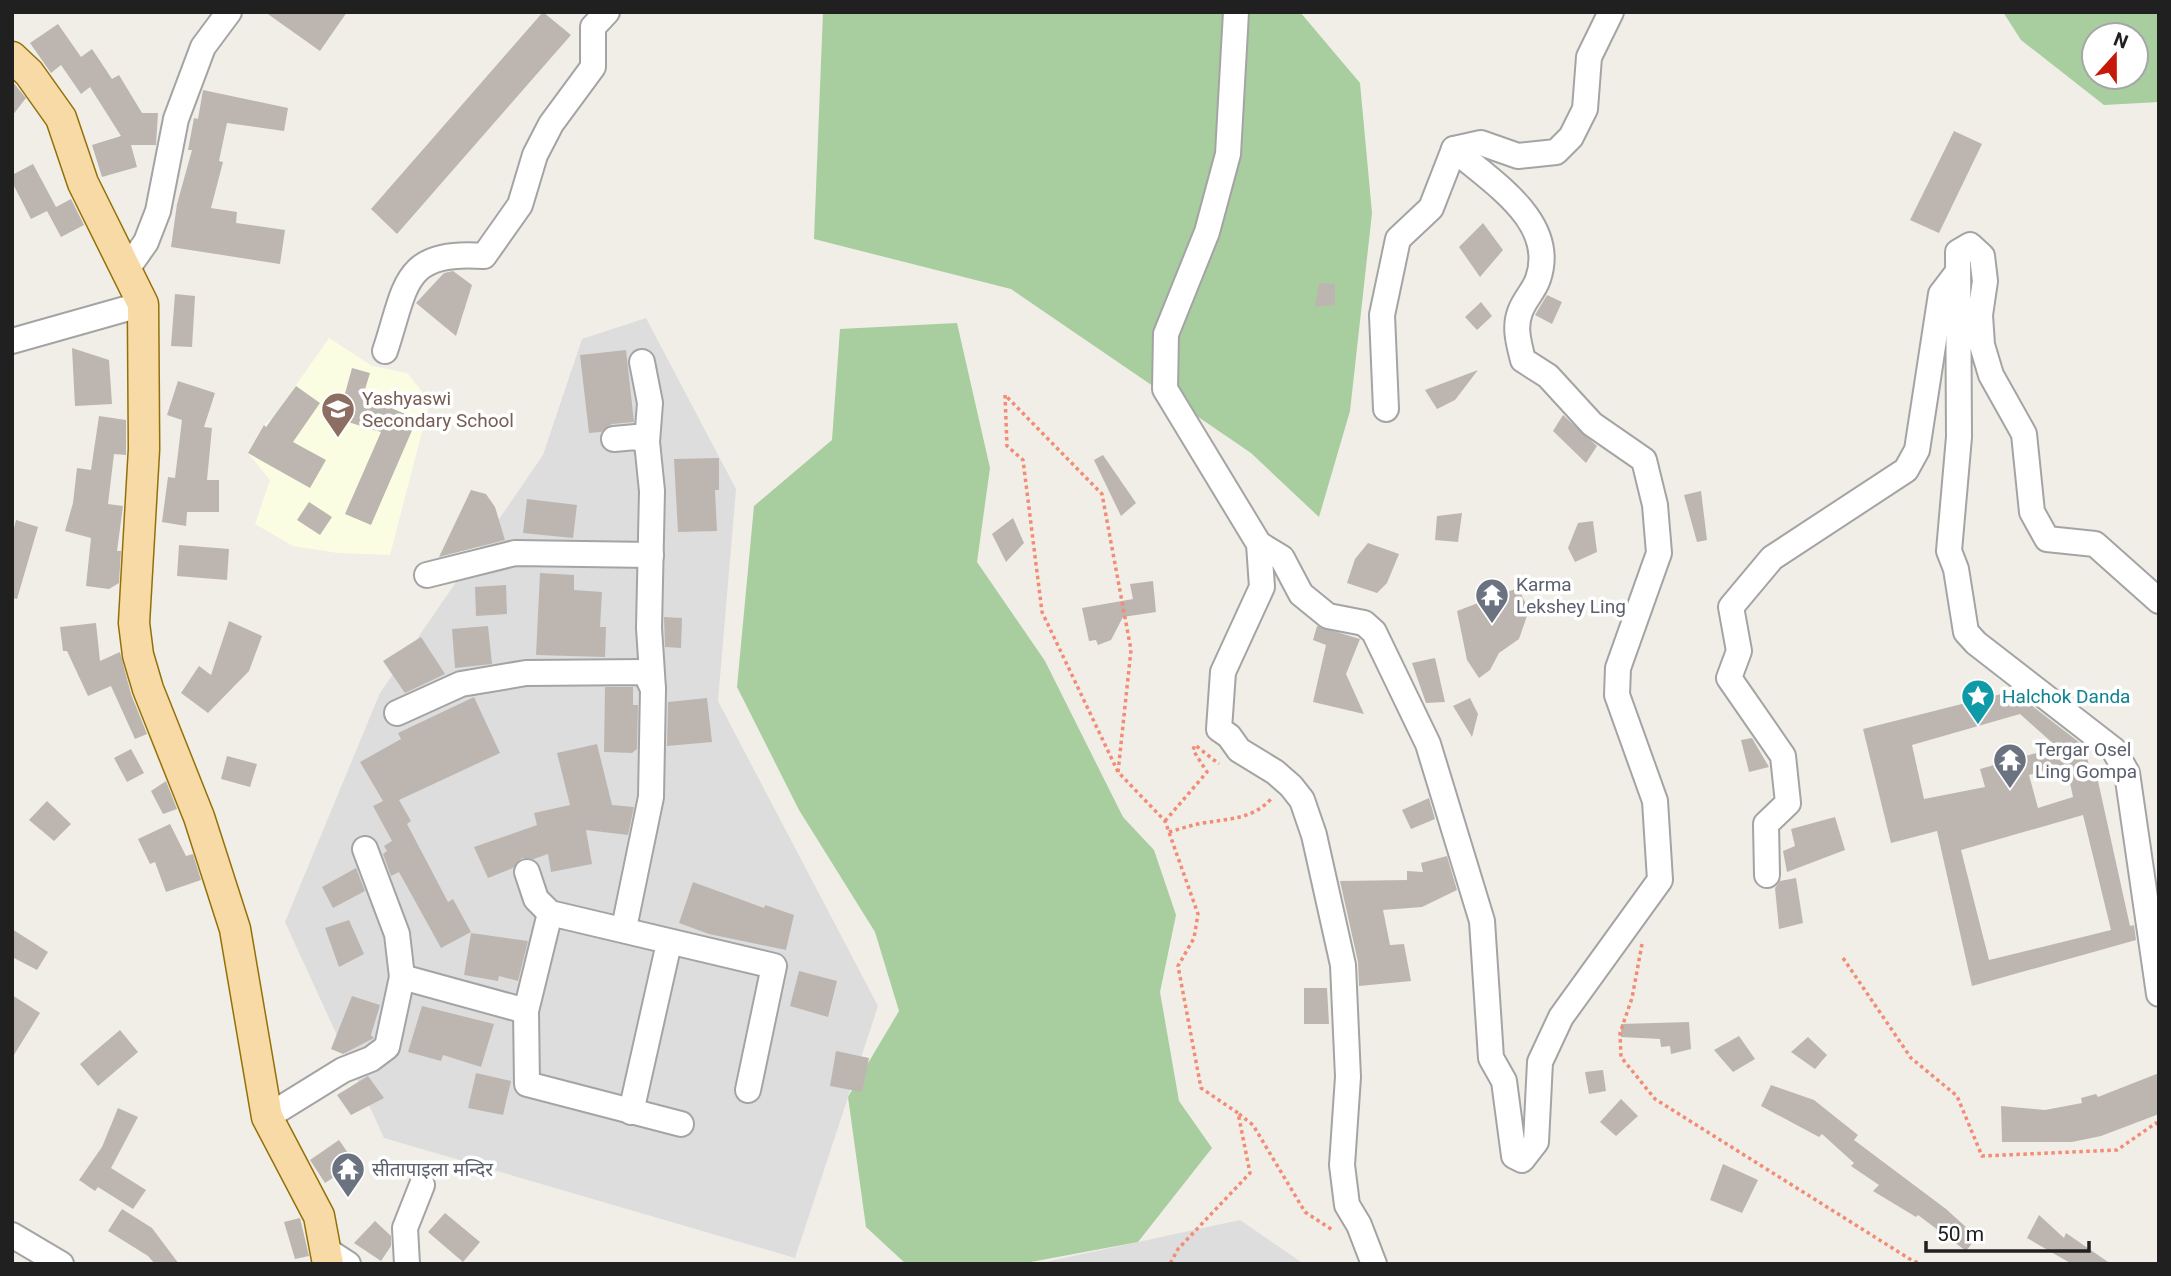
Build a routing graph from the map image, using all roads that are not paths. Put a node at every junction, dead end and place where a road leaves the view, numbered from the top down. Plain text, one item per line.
1 (229, 12) edge
2 (607, 12) edge
3 (1236, 12) edge
4 (1611, 12) edge
5 (12, 57) edge
6 (1454, 149) junction
7 (125, 272) junction
8 (1957, 272) junction
9 (143, 304) junction
10 (12, 341) edge
11 (385, 351) dead end
12 (642, 362) dead end
13 (1386, 409) dead end
14 (614, 439) dead end
15 (647, 442) junction
16 (1259, 544) junction
17 (651, 555) junction
18 (426, 575) dead end
19 (2159, 601) edge
20 (653, 689) junction
21 (397, 713) dead end
22 (365, 849) dead end
23 (527, 872) dead end
24 (1767, 875) dead end
25 (550, 913) junction
26 (624, 929) junction
27 (669, 943) junction
28 (402, 977) junction
29 (2159, 994) edge
30 (526, 1011) junction
31 (748, 1090) dead end
32 (631, 1112) junction
33 (267, 1117) junction
34 (681, 1124) dead end
35 (422, 1185) dead end
36 (12, 1235) edge
37 (335, 1259) edge
38 (61, 1264) edge
39 (407, 1264) edge
40 (1374, 1264) edge

1 - 7 street
2 - 11 street
3 - 16 street
4 - 6 street
5 - 7 main road
6 - 13 street
6 - 16 street
7 - 9 main road
8 - 19 street
8 - 24 street
8 - 29 street
9 - 10 street
9 - 33 main road
12 - 15 street
14 - 15 street
15 - 17 street
16 - 40 street
17 - 18 street
17 - 20 street
20 - 21 street
20 - 26 street
22 - 28 street
23 - 25 street
25 - 26 street
25 - 30 street
26 - 27 street
27 - 31 street
27 - 32 street
28 - 30 street
28 - 33 street
30 - 32 street
32 - 34 street
33 - 37 main road
35 - 39 street
36 - 38 street

